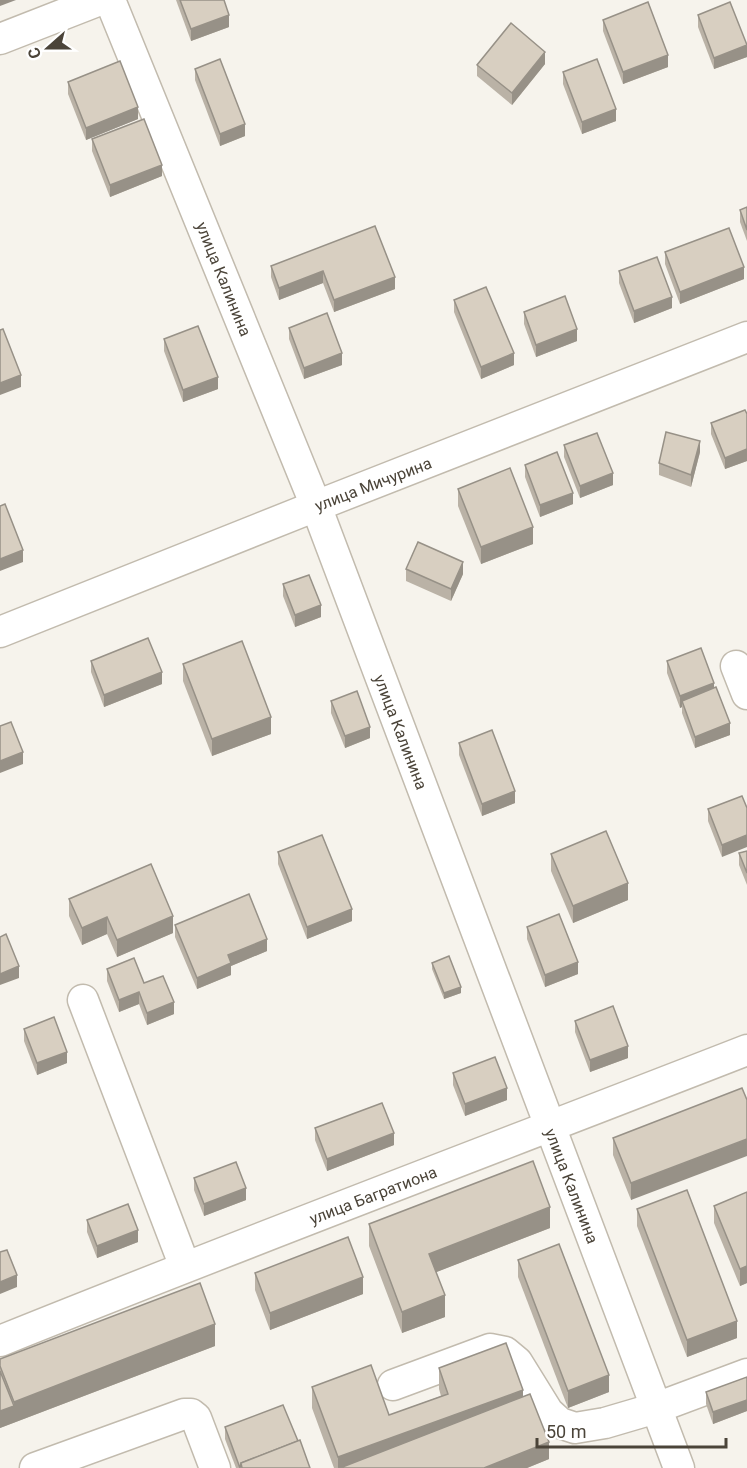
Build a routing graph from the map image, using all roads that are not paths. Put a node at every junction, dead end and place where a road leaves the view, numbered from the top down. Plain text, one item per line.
1 (100, 0) edge
2 (110, 0) edge
3 (0, 39) edge
4 (747, 338) edge
5 (316, 506) junction
6 (0, 632) edge
7 (736, 666) dead end
8 (747, 694) edge
9 (83, 1000) dead end
10 (747, 1050) edge
11 (550, 1127) junction
12 (185, 1267) junction
13 (0, 1341) edge
14 (747, 1374) edge
15 (393, 1385) dead end
16 (656, 1408) junction
17 (35, 1468) edge
18 (216, 1468) edge
19 (679, 1468) edge

1 - 3 street
2 - 5 street, улица Калинина
4 - 5 street, улица Мичурина
5 - 6 street, улица Мичурина
5 - 11 street, улица Калинина
7 - 8 street
9 - 12 street
10 - 11 street, улица Багратиона
11 - 12 street, улица Багратиона
11 - 16 street, улица Калинина
12 - 13 street, улица Багратиона
14 - 16 street
15 - 16 street
16 - 19 street, улица Калинина
17 - 18 street

